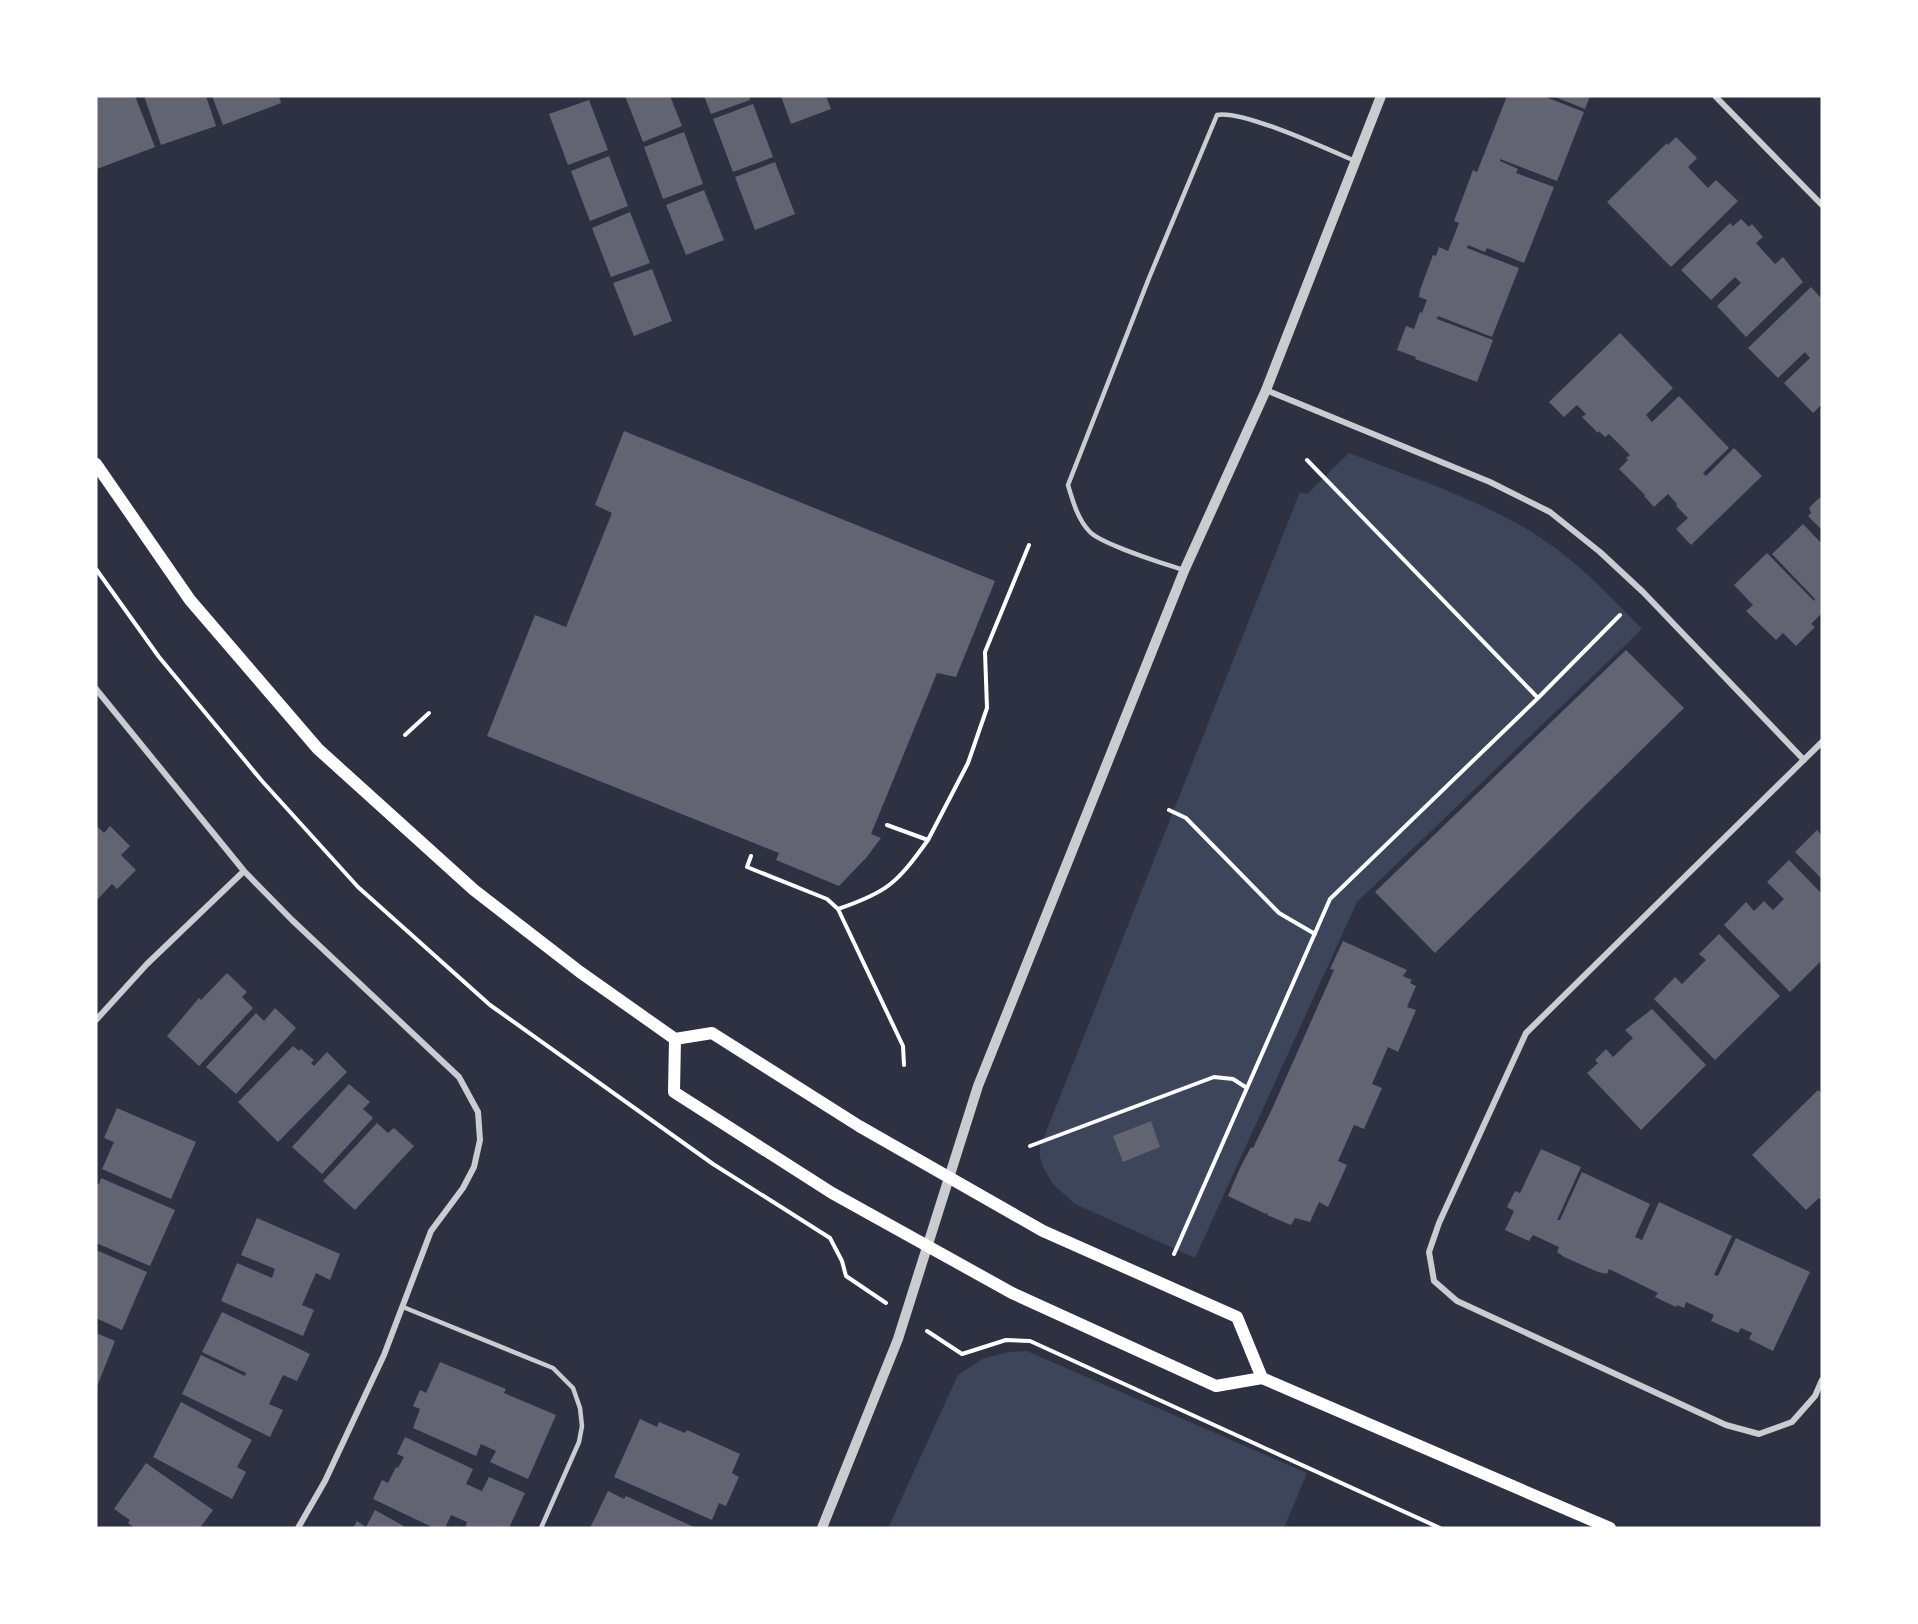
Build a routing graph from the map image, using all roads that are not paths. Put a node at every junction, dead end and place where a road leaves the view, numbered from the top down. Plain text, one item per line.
1 (1381, 96) edge
2 (1715, 96) edge
3 (1356, 161) junction
4 (1822, 205) edge
5 (1266, 390) junction
6 (96, 464) edge
7 (1184, 571) junction
8 (96, 688) edge
9 (1822, 742) edge
10 (1804, 760) junction
11 (244, 871) junction
12 (96, 1020) edge
13 (675, 1039) junction
14 (949, 1178) junction
15 (927, 1246) junction
16 (403, 1307) junction
17 (1262, 1378) junction
18 (1822, 1380) edge
19 (298, 1528) edge
20 (541, 1528) edge
21 (822, 1528) edge
22 (1610, 1528) edge

1 - 3 street
2 - 4 street
3 - 5 street
3 - 7 lane
5 - 7 street
5 - 10 street
6 - 13 main road
7 - 14 street
8 - 11 street
9 - 10 street
10 - 18 street
11 - 12 street
11 - 16 street
13 - 14 main road
13 - 15 main road
14 - 15 street
14 - 17 main road
15 - 17 main road
15 - 21 street
16 - 19 street
16 - 20 lane
17 - 22 main road

